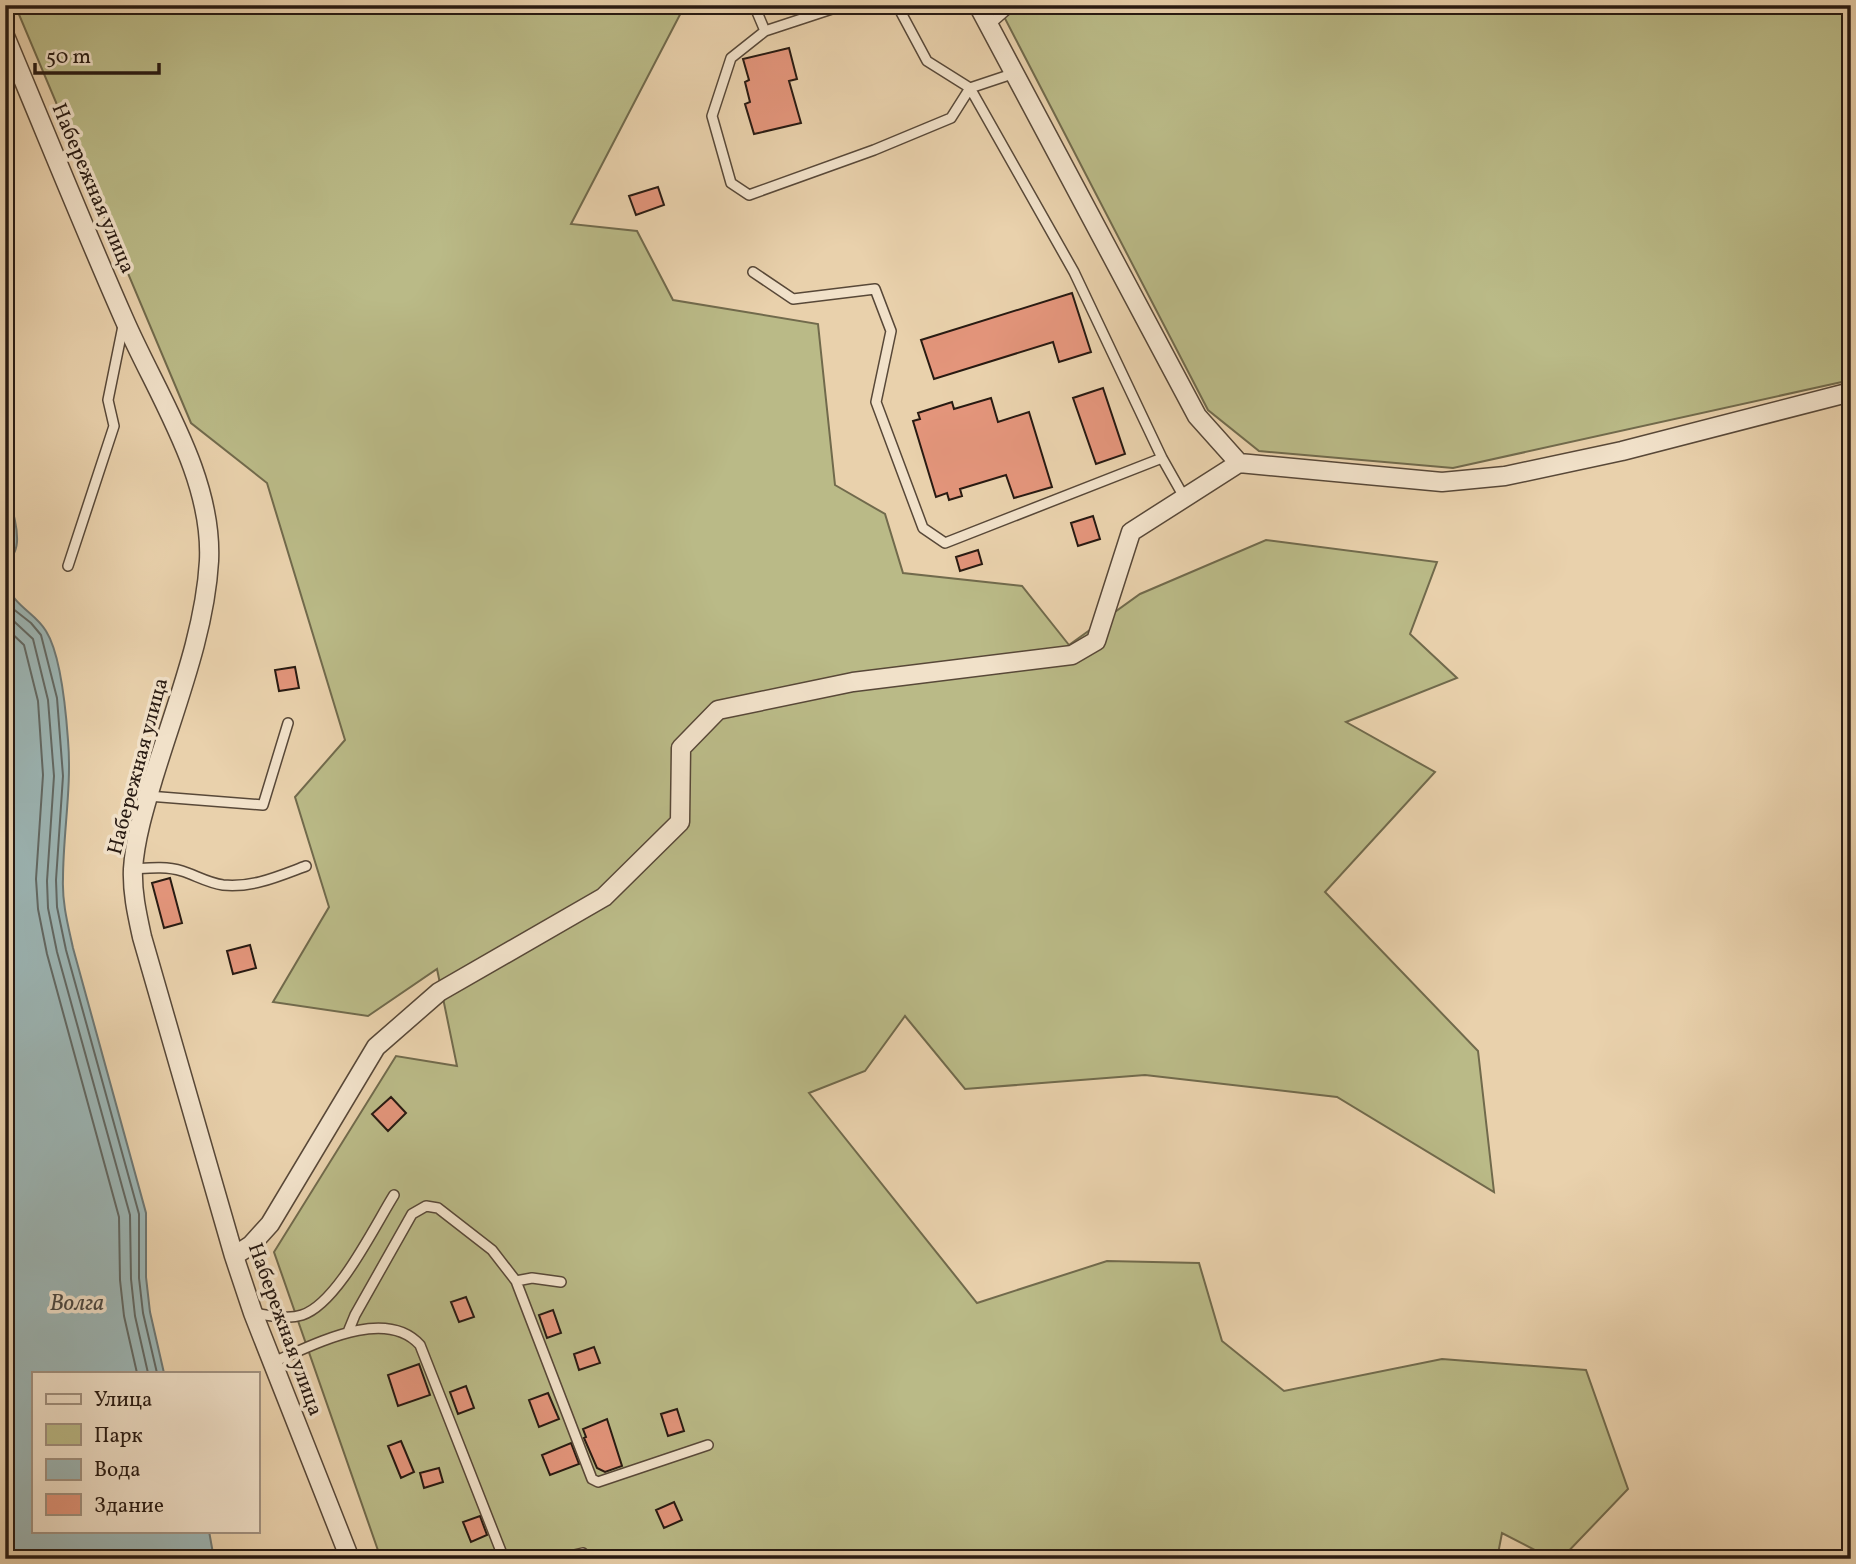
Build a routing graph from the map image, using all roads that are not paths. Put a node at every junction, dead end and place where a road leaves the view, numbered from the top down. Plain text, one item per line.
1 (754, 5) edge
2 (844, 5) edge
3 (897, 5) edge
4 (978, 5) edge
5 (1012, 5) edge
6 (988, 26) junction
7 (765, 31) junction
8 (5, 36) edge
9 (1015, 73) junction
10 (970, 88) junction
11 (753, 272) dead end
12 (124, 320) junction
13 (1851, 393) edge
14 (1162, 458) junction
15 (1239, 463) junction
16 (1184, 497) junction
17 (68, 566) dead end
18 (288, 723) dead end
19 (148, 796) junction
20 (306, 866) dead end
21 (133, 869) junction
22 (394, 1195) dead end
23 (234, 1256) junction
24 (516, 1281) junction
25 (561, 1282) dead end
26 (253, 1313) junction
27 (348, 1332) junction
28 (271, 1363) junction
29 (708, 1445) dead end
30 (583, 1553) dead end
31 (350, 1559) edge
32 (504, 1559) edge
33 (556, 1559) edge

1 - 7 lane
2 - 7 lane
3 - 10 lane
4 - 6 street
5 - 6 lane
6 - 9 street
7 - 10 lane
8 - 12 street, Набережная улица
9 - 10 lane
9 - 15 street
10 - 14 lane
11 - 14 lane
12 - 17 lane
12 - 19 street, Набережная улица
13 - 15 street
14 - 16 lane
15 - 16 street
16 - 23 street
18 - 19 lane
19 - 21 street, Набережная улица
20 - 21 lane
21 - 23 street, Набережная улица
22 - 26 lane
23 - 26 street, Набережная улица
24 - 25 lane
24 - 27 lane
24 - 29 lane
26 - 28 street, Набережная улица
27 - 28 lane
27 - 32 lane
28 - 31 street, Набережная улица
30 - 33 lane

